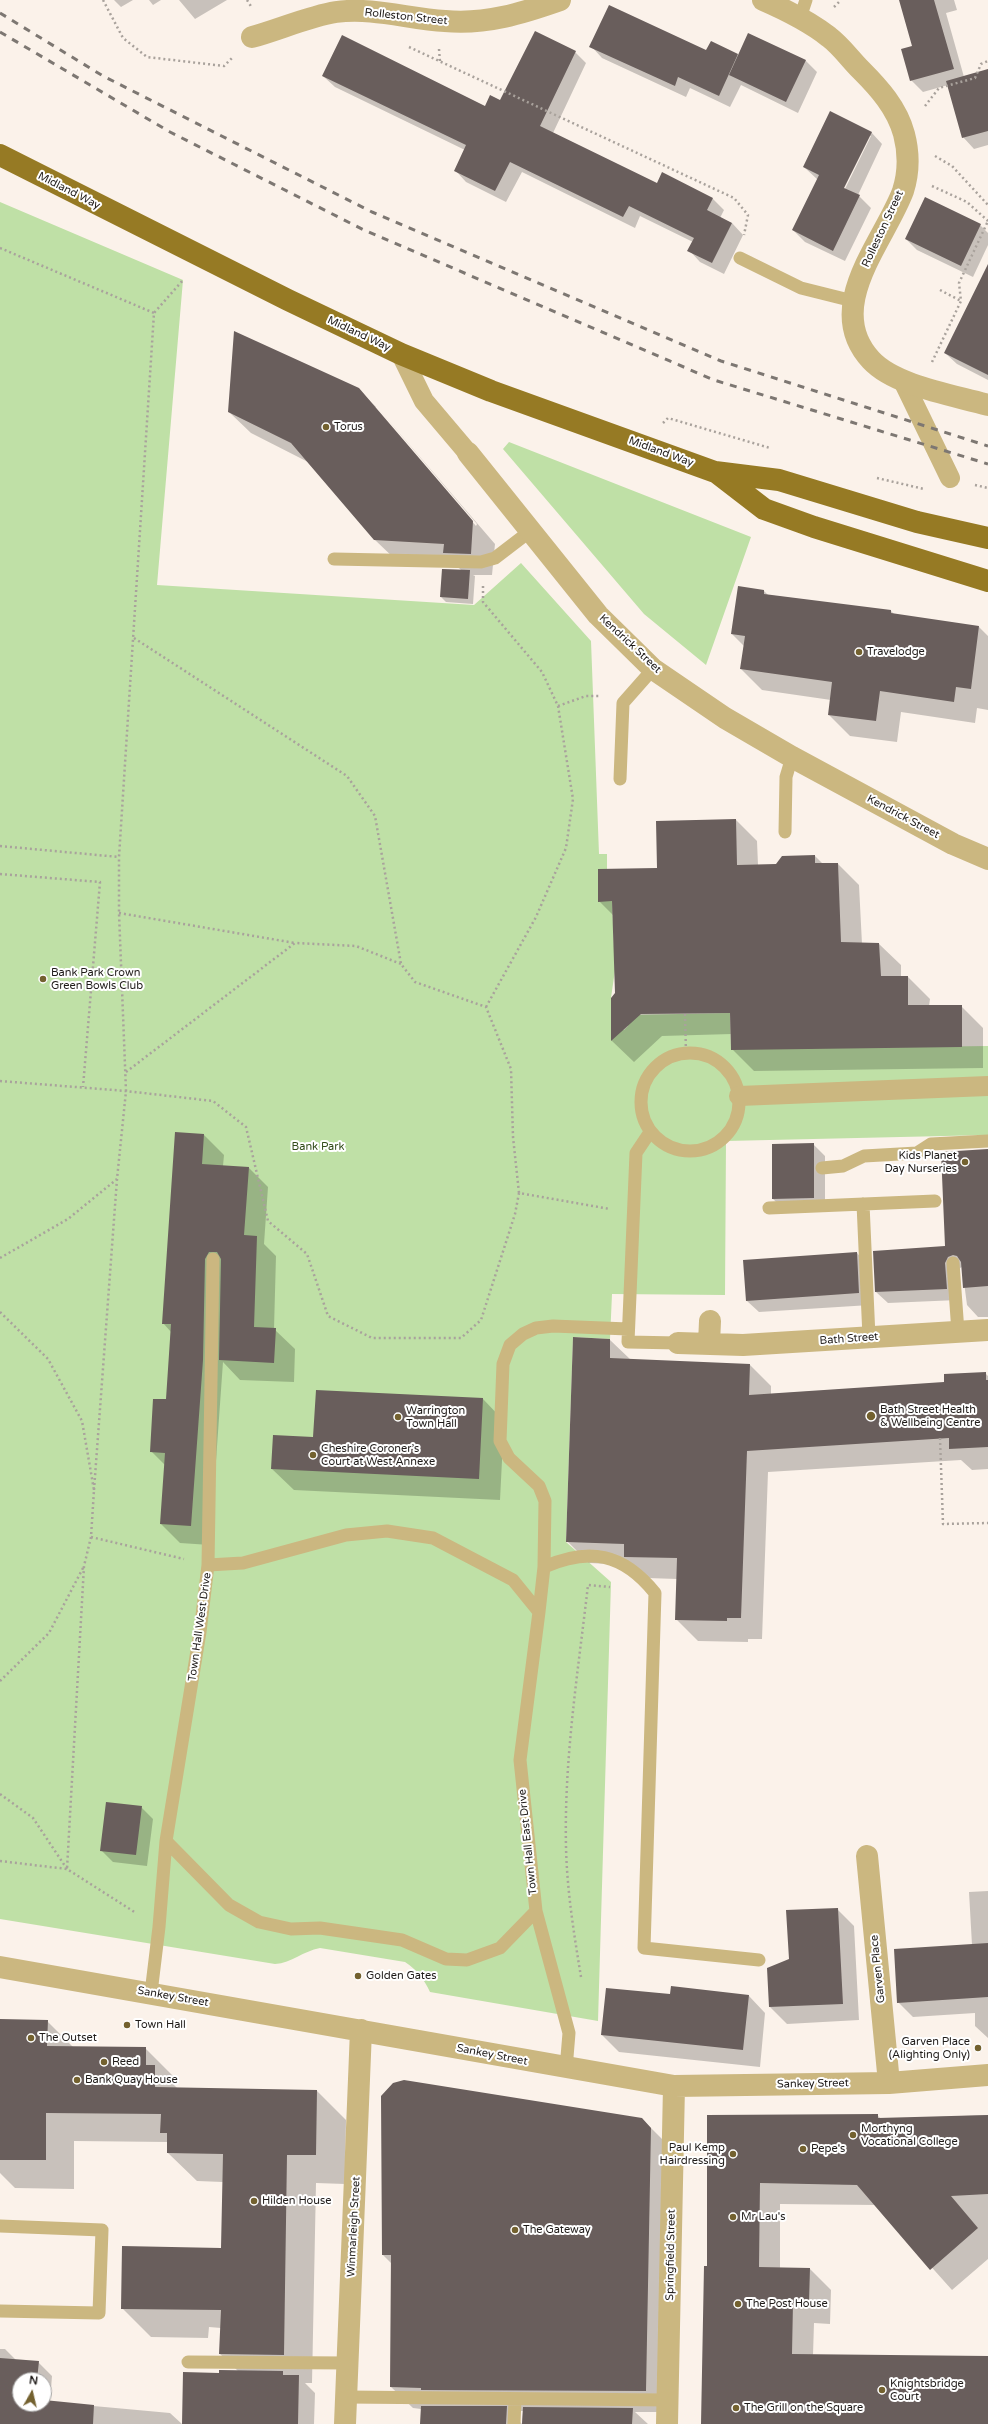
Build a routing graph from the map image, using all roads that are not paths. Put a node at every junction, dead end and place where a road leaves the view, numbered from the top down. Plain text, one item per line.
1 (560, 0) edge
2 (763, 0) edge
3 (803, 9) edge
4 (252, 37) road end
5 (6, 160) edge
6 (740, 258) road end
7 (853, 301) junction
8 (401, 354) junction
9 (912, 384) junction
10 (988, 405) edge
11 (468, 453) joint
12 (715, 472) junction
13 (950, 478) dead end
14 (529, 532) junction
15 (988, 538) edge
16 (334, 559) dead end
17 (988, 581) edge
18 (653, 669) junction
19 (792, 757) junction
20 (620, 779) dead end
21 (785, 832) dead end
22 (988, 859) edge
23 (988, 1086) edge
24 (739, 1096) junction
25 (650, 1132) junction
26 (988, 1141) edge
27 (822, 1168) dead end
28 (935, 1201) dead end
29 (862, 1204) junction
30 (769, 1208) dead end
31 (213, 1258) dead end
32 (953, 1263) dead end
33 (710, 1321) dead end
34 (628, 1329) junction
35 (988, 1330) edge
36 (958, 1332) junction
37 (869, 1337) junction
38 (678, 1343) joint
39 (709, 1344) junction
40 (208, 1565) junction
41 (544, 1567) junction
42 (539, 1612) junction
43 (166, 1841) junction
44 (867, 1856) dead end
45 (536, 1911) junction
46 (759, 1960) dead end
47 (0, 1967) edge
48 (150, 1993) junction
49 (361, 2030) junction
50 (566, 2069) junction
51 (988, 2075) edge
52 (889, 2083) junction
53 (674, 2086) junction
54 (0, 2226) edge
55 (0, 2311) edge
56 (188, 2362) dead end
57 (348, 2363) junction
58 (346, 2397) junction
59 (515, 2399) junction
60 (668, 2400) junction
61 (345, 2424) edge
62 (514, 2424) edge
63 (667, 2424) edge

1 - 4 street, Rolleston Street
2 - 3 street, Rolleston Street
3 - 7 street, Rolleston Street
5 - 8 highway, Midland Way
6 - 7 lane
7 - 9 street, Rolleston Street
8 - 11 street, Kendrick Street
8 - 12 highway, Midland Way
9 - 10 street, Rolleston Street
9 - 13 street
11 - 14 street, Kendrick Street
12 - 15 highway, Midland Way
12 - 17 highway, Midland Way
14 - 16 lane
14 - 18 street, Kendrick Street
18 - 19 street, Kendrick Street
18 - 20 lane
19 - 21 lane
19 - 22 street, Kendrick Street
23 - 24 street
24 - 25 lane
24 - 25 lane
25 - 34 lane
26 - 27 lane
28 - 29 lane
29 - 30 lane
29 - 37 lane
31 - 40 lane, Town Hall West Drive
32 - 36 lane
33 - 39 street
34 - 38 lane, Bath Street
34 - 41 lane, Town Hall East Drive
35 - 36 street, Bath Street
36 - 37 street, Bath Street
37 - 39 street, Bath Street
38 - 39 street, Bath Street
40 - 42 lane
40 - 43 lane, Town Hall West Drive
41 - 42 lane, Town Hall East Drive
41 - 46 lane
42 - 45 lane, Town Hall East Drive
43 - 45 lane
43 - 48 lane, Town Hall West Drive
44 - 52 street, Garven Place
45 - 50 lane, Town Hall East Drive
47 - 48 street, Sankey Street
48 - 49 street, Sankey Street
49 - 50 street, Sankey Street
49 - 57 street, Winmarleigh Street
50 - 53 street, Sankey Street
51 - 52 street, Sankey Street
52 - 53 street, Sankey Street
53 - 60 street, Springfield Street
54 - 55 lane
56 - 57 lane
57 - 58 street, Winmarleigh Street
58 - 59 lane
58 - 61 street, Winmarleigh Street
59 - 60 lane
59 - 62 lane
60 - 63 street, Springfield Street

